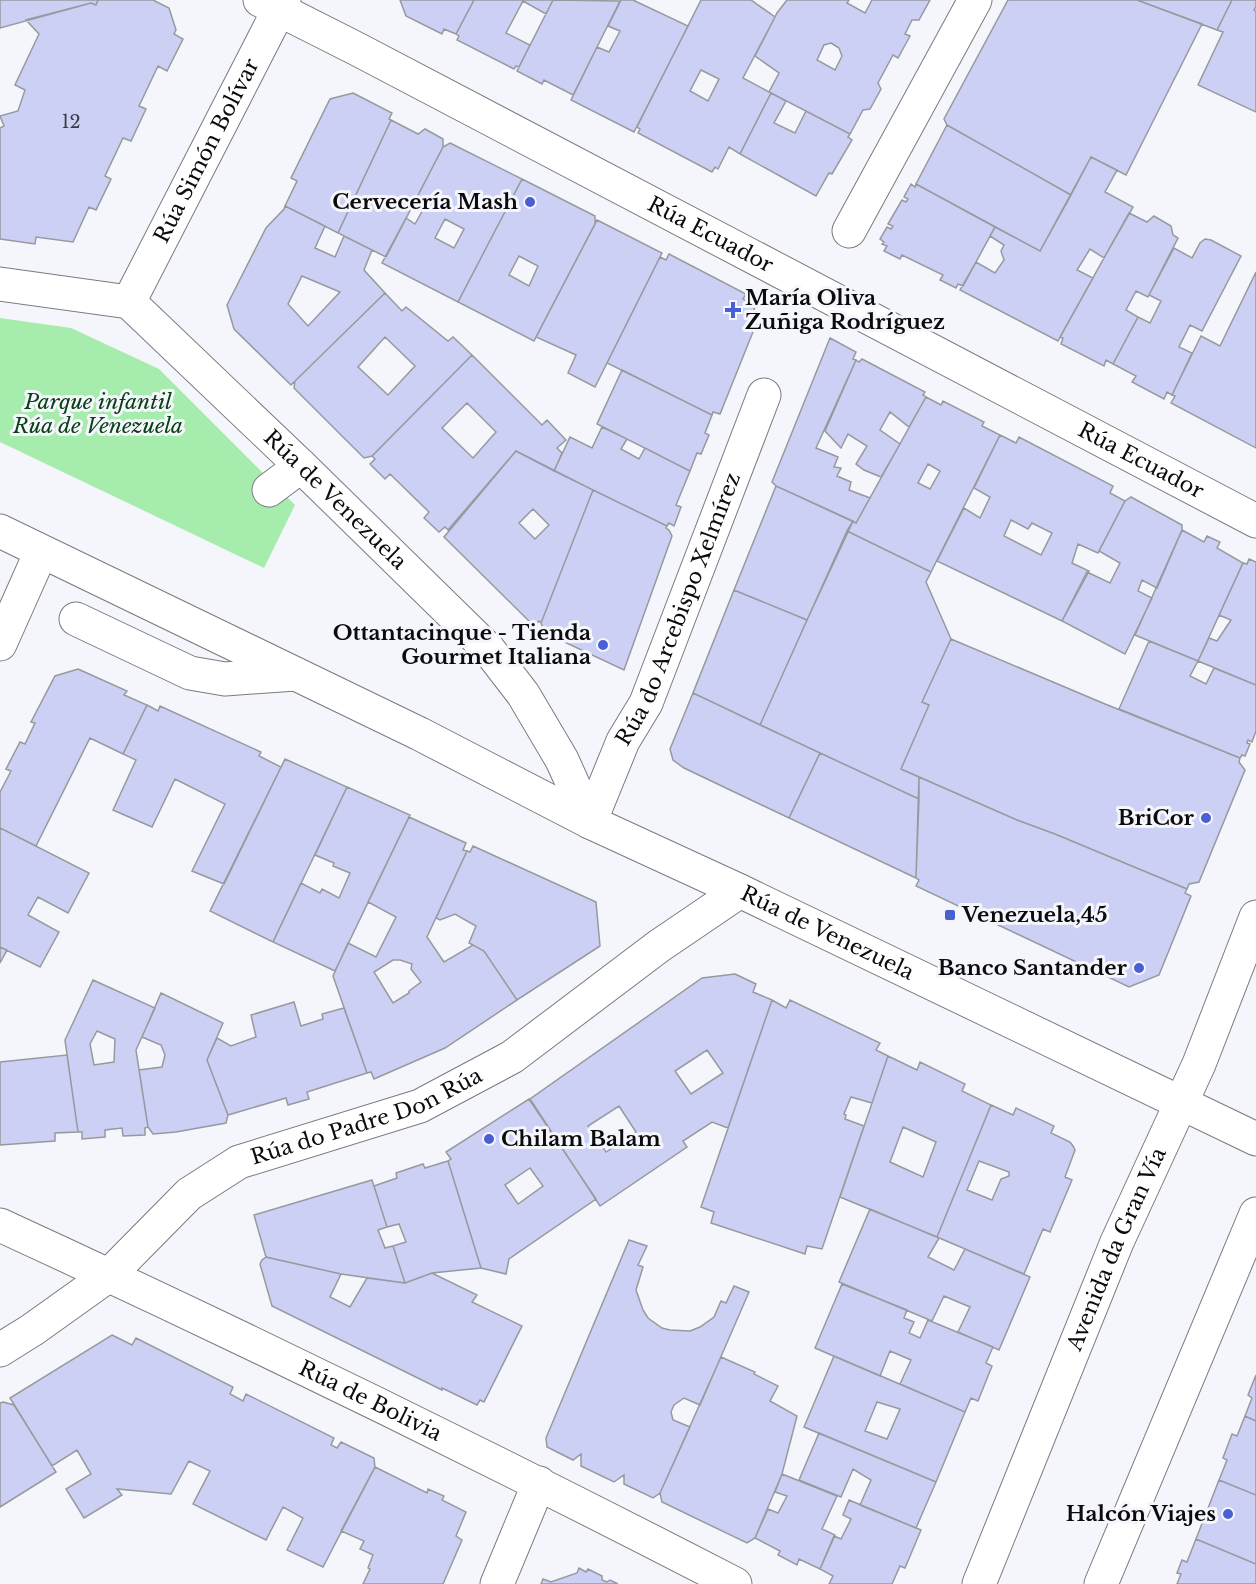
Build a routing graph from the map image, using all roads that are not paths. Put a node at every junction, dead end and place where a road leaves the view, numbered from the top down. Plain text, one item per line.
1 (975, 0) edge
2 (274, 3) edge
3 (849, 231) dead end
4 (0, 284) edge
5 (129, 302) junction
6 (764, 395) dead end
7 (301, 466) junction
8 (268, 490) dead end
9 (1256, 521) edge
10 (0, 531) edge
11 (41, 552) junction
12 (76, 619) dead end
13 (0, 644) edge
14 (295, 674) junction
15 (590, 822) junction
16 (740, 891) junction
17 (1256, 917) edge
18 (1181, 1103) junction
19 (1256, 1139) edge
20 (1256, 1214) edge
21 (0, 1226) edge
22 (109, 1275) junction
23 (0, 1350) edge
24 (539, 1483) junction
25 (497, 1584) edge
26 (735, 1584) edge
27 (979, 1584) edge
28 (1101, 1584) edge

1 - 3 street
2 - 5 street, Rúa Simón Bolívar
2 - 9 street, Rúa Ecuador
4 - 5 street
5 - 7 street, Rúa de Venezuela
6 - 15 street, Rúa do Arcebispo Xelmírez
7 - 8 street
7 - 15 street, Rúa de Venezuela
10 - 11 street, Rúa de Venezuela
11 - 13 street
11 - 14 street, Rúa de Venezuela
12 - 14 street
14 - 15 street, Rúa de Venezuela
15 - 16 street, Rúa de Venezuela
16 - 18 street, Rúa de Venezuela
16 - 22 street, Rúa do Padre Don Rúa
17 - 18 street, Avenida da Gran Vía
18 - 19 street, Rúa de Venezuela
18 - 27 street, Avenida da Gran Vía
20 - 28 street
21 - 22 street, Rúa de Bolivia
22 - 23 street, Rúa do Padre Don Rúa
22 - 24 street, Rúa de Bolivia
24 - 25 street
24 - 26 street, Rúa de Bolivia

